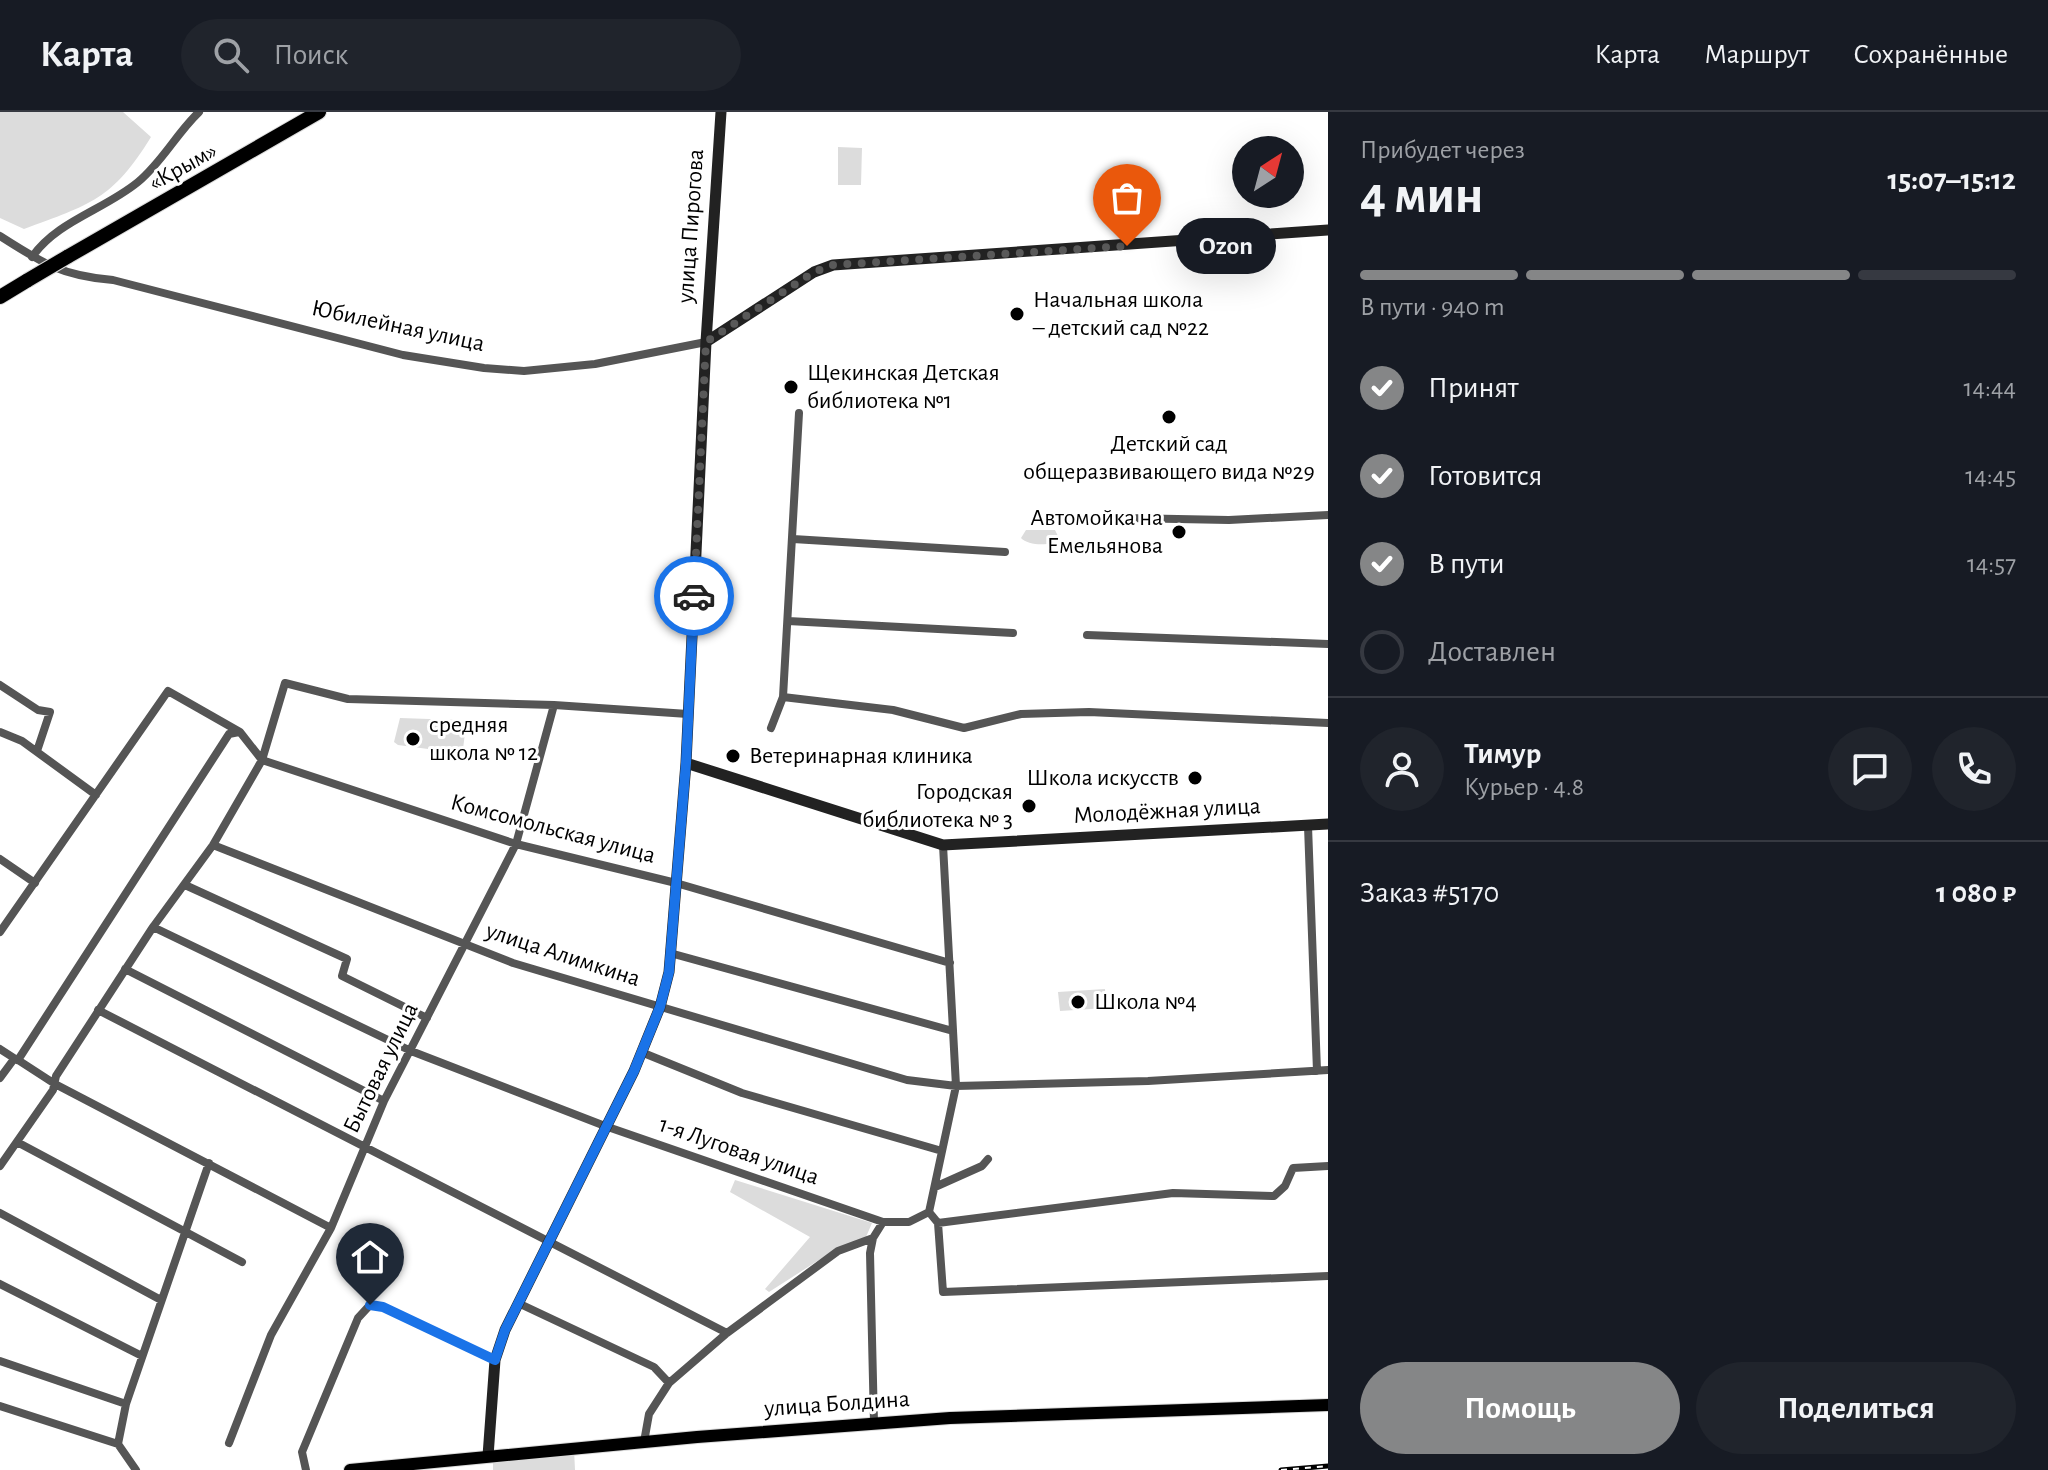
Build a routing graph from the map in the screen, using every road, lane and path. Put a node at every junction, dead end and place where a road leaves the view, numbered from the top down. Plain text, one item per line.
1 (199, 112) edge
2 (319, 112) edge
3 (721, 112) edge
4 (1328, 230) edge
5 (0, 236) edge
6 (32, 257) junction
7 (0, 297) edge
8 (706, 342) junction
9 (799, 413) dead end
10 (1328, 515) edge
11 (1126, 518) dead end
12 (793, 539) junction
13 (1005, 552) dead end
14 (788, 621) junction
15 (1013, 633) dead end
16 (1087, 635) dead end
17 (1328, 644) edge
18 (0, 685) edge
19 (783, 697) junction
20 (554, 705) junction
21 (688, 714) junction
22 (1328, 723) edge
23 (771, 728) dead end
24 (0, 732) edge
25 (240, 732) junction
26 (37, 751) junction
27 (262, 760) junction
28 (686, 763) junction
29 (96, 795) junction
30 (1328, 824) edge
31 (1308, 826) junction
32 (516, 844) junction
33 (213, 845) junction
34 (943, 845) junction
35 (0, 859) edge
36 (35, 883) junction
37 (676, 883) junction
38 (185, 885) junction
39 (153, 927) junction
40 (0, 932) edge
41 (464, 945) junction
42 (670, 953) junction
43 (950, 963) junction
44 (125, 969) junction
45 (660, 1007) junction
46 (98, 1010) junction
47 (427, 1018) junction
48 (953, 1031) junction
49 (0, 1049) edge
50 (411, 1051) junction
51 (641, 1052) junction
52 (16, 1060) junction
53 (1328, 1070) edge
54 (1317, 1071) junction
55 (0, 1078) edge
56 (55, 1084) junction
57 (956, 1086) junction
58 (384, 1101) junction
59 (605, 1126) junction
60 (17, 1142) junction
61 (364, 1145) junction
62 (942, 1151) junction
63 (988, 1159) dead end
64 (209, 1163) junction
65 (0, 1166) edge
66 (1328, 1166) edge
67 (935, 1187) junction
68 (929, 1212) junction
69 (0, 1213) edge
70 (883, 1222) junction
71 (938, 1223) junction
72 (331, 1228) junction
73 (185, 1233) junction
74 (873, 1238) junction
75 (548, 1242) junction
76 (242, 1262) dead end
77 (1328, 1276) edge
78 (0, 1284) edge
79 (161, 1300) junction
80 (518, 1303) junction
81 (727, 1333) junction
82 (142, 1356) junction
83 (495, 1360) junction
84 (0, 1361) edge
85 (669, 1383) junction
86 (126, 1404) junction
87 (1328, 1405) edge
88 (0, 1406) edge
89 (874, 1423) junction
90 (644, 1442) junction
91 (229, 1443) dead end
92 (118, 1444) junction
93 (488, 1456) junction
94 (136, 1470) edge
95 (306, 1470) edge
96 (350, 1470) edge

1 - 6 street
2 - 7 highway, «Крым», bridge
3 - 8 street, улица Пирогова
4 - 8 street, Юбилейная улица
5 - 6 street, Юбилейная улица
6 - 8 street, Юбилейная улица
8 - 21 street, улица Пирогова
9 - 12 street
10 - 11 street
12 - 13 street
12 - 14 street
14 - 15 street
14 - 19 street
16 - 17 street
18 - 26 street
19 - 22 street
19 - 23 street
20 - 21 street
20 - 27 street
20 - 32 street, Бытовая улица
21 - 28 street, улица Пирогова
24 - 26 street
25 - 27 street
25 - 29 street
25 - 52 street
26 - 29 street
27 - 32 street, Комсомольская улица
27 - 33 street
28 - 34 street, Молодёжная улица
28 - 37 street, улица Пирогова
29 - 36 street
30 - 31 street, Молодёжная улица
31 - 34 street, Молодёжная улица
31 - 54 street
32 - 37 street, Комсомольская улица
32 - 41 street, Бытовая улица
33 - 38 street
33 - 41 street, улица Алимкина
34 - 43 street
35 - 36 street
36 - 40 street
37 - 42 street, улица Пирогова
37 - 43 street, Комсомольская улица
38 - 39 street
38 - 47 street
39 - 44 street
39 - 50 street, 1-я Луговая улица
41 - 45 street, улица Алимкина
41 - 47 street, Бытовая улица
42 - 45 street, улица Пирогова
42 - 48 street
43 - 48 street
44 - 46 street
44 - 58 street
45 - 51 street, улица Пирогова
45 - 57 street, улица Алимкина
46 - 56 street
46 - 61 street
47 - 50 street, Бытовая улица
48 - 57 street
49 - 52 street
50 - 58 street, Бытовая улица
50 - 59 street, 1-я Луговая улица
51 - 59 street, улица Пирогова
51 - 62 street
52 - 55 street
52 - 56 street
53 - 54 street, улица Алимкина
54 - 57 street, улица Алимкина
56 - 60 street
56 - 64 street
57 - 62 street
58 - 61 street, Бытовая улица
59 - 70 street, 1-я Луговая улица
59 - 75 street, улица Пирогова
60 - 65 street
60 - 73 street
61 - 72 street, Бытовая улица
61 - 75 street
62 - 67 street
63 - 67 street
64 - 72 street
64 - 73 street
66 - 71 street
67 - 68 street
68 - 70 street, 1-я Луговая улица
68 - 71 street
69 - 79 street
70 - 74 street
71 - 77 street
72 - 91 street, Бытовая улица
73 - 76 street
73 - 79 street
74 - 81 street
74 - 89 street
75 - 80 street, улица Пирогова
75 - 81 street
78 - 82 street
79 - 82 street
80 - 83 street, улица Пирогова
80 - 85 street
81 - 85 street
82 - 86 street
83 - 93 street, улица Пирогова
83 - 95 street
84 - 86 street
85 - 90 street
86 - 92 street
87 - 89 main road, улица Болдина
88 - 92 street
89 - 90 main road, улица Болдина
90 - 93 main road, улица Болдина
92 - 94 street
93 - 96 main road, улица Болдина

